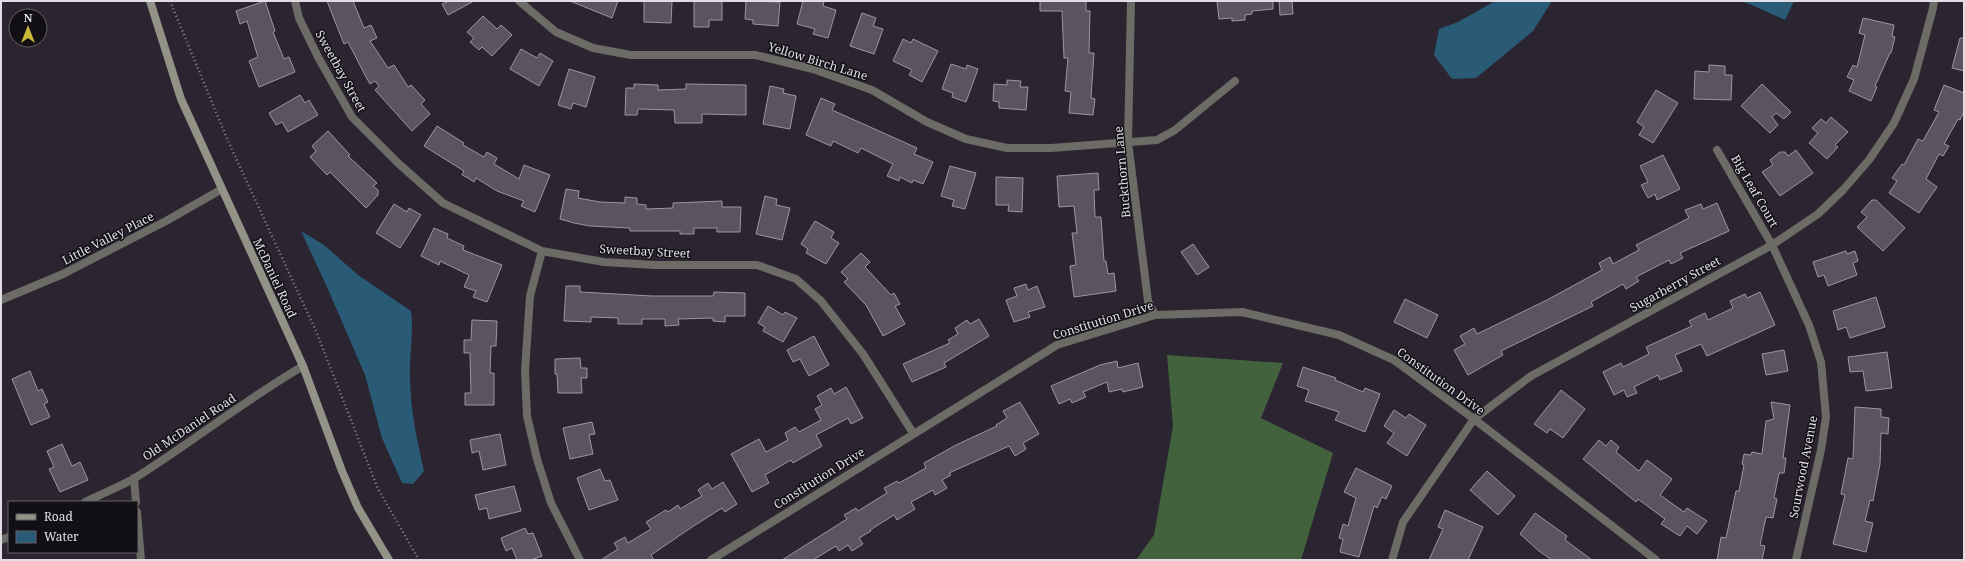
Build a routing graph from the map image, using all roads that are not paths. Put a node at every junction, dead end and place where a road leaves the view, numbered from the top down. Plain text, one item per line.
1 (150, 1) edge
2 (295, 1) edge
3 (520, 1) edge
4 (1131, 1) edge
5 (1934, 1) edge
6 (1235, 81) dead end
7 (1128, 142) junction
8 (1718, 150) dead end
9 (222, 189) junction
10 (1772, 245) junction
11 (542, 251) junction
12 (1, 300) edge
13 (1155, 315) junction
14 (303, 366) junction
15 (1474, 419) junction
16 (913, 433) junction
17 (134, 478) junction
18 (87, 501) edge
19 (136, 501) edge
20 (138, 524) edge
21 (141, 560) edge
22 (390, 560) edge
23 (580, 560) edge
24 (711, 560) edge
25 (1392, 560) edge
26 (1656, 560) edge
27 (1796, 560) edge

1 - 9 main road, McDaniel Road
2 - 11 street, Sweetbay Street
3 - 7 street, Yellow Birch Lane
4 - 7 street, Buckthorn Lane
5 - 10 street, Sugarberry Street
6 - 7 street, Yellow Birch Lane
7 - 13 street, Buckthorn Lane
8 - 10 street, Big Leaf Court
9 - 12 street, Little Valley Place
9 - 14 main road, McDaniel Road
10 - 15 street, Sugarberry Street
10 - 27 street, Sourwood Avenue
11 - 16 street, Sweetbay Street
11 - 23 street
13 - 15 street, Constitution Drive
13 - 16 street, Constitution Drive
14 - 17 street, Old McDaniel Road
14 - 22 main road, McDaniel Road
15 - 25 street, Sugarberry Street
15 - 26 street, Constitution Drive
16 - 24 street, Constitution Drive
17 - 18 street, Old McDaniel Road
17 - 19 street
20 - 21 street

